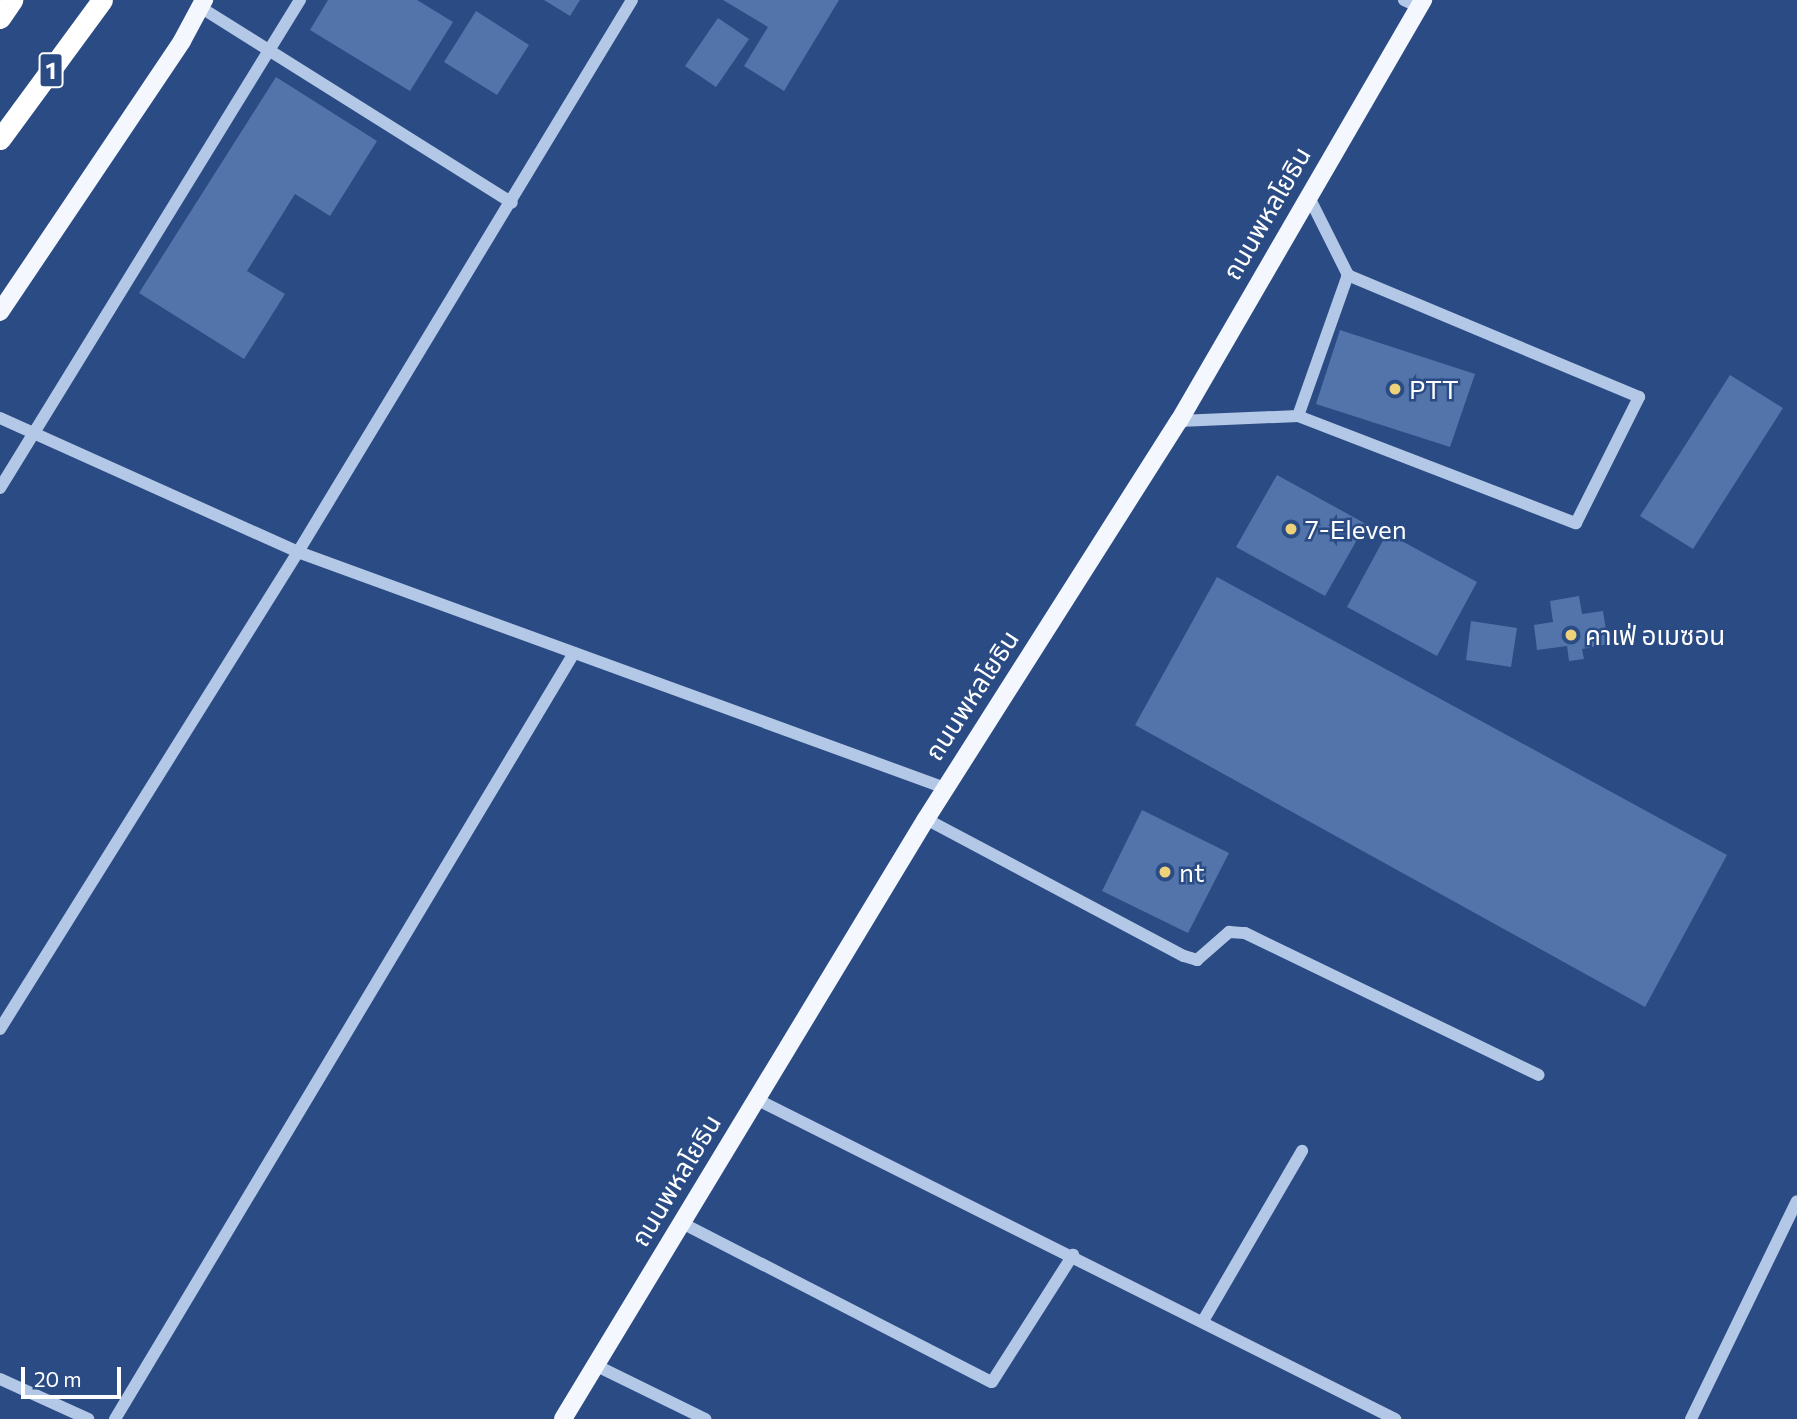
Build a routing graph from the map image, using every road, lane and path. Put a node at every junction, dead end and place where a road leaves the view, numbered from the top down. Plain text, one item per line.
1 (12, 0) edge
2 (102, 0) edge
3 (300, 0) edge
4 (632, 0) edge
5 (1416, 3) edge
6 (202, 4) edge
7 (0, 18) edge
8 (270, 49) junction
9 (0, 139) edge
10 (1308, 195) junction
11 (512, 203) junction
12 (1348, 275) junction
13 (0, 312) edge
14 (1298, 416) junction
15 (0, 418) edge
16 (1179, 421) junction
17 (35, 434) junction
18 (0, 488) edge
19 (298, 552) junction
20 (574, 653) junction
21 (945, 788) junction
22 (926, 819) junction
23 (0, 1029) edge
24 (1539, 1075) dead end
25 (756, 1099) junction
26 (1302, 1151) dead end
27 (1797, 1201) edge
28 (682, 1223) junction
29 (1073, 1255) junction
30 (1203, 1321) junction
31 (595, 1365) junction
32 (0, 1379) edge
33 (88, 1419) edge
34 (115, 1419) edge
35 (563, 1419) edge
36 (705, 1419) edge
37 (1395, 1419) edge
38 (1691, 1419) edge

1 - 7 highway
2 - 9 highway, 1
3 - 8 street
4 - 11 street
5 - 10 main road, ถนนพหลโยธิน
6 - 8 street
6 - 13 main road
8 - 11 street
8 - 17 street
10 - 12 street
10 - 16 main road, ถนนพหลโยธิน
11 - 19 street
12 - 14 street
12 - 14 street
14 - 16 street
15 - 17 street
16 - 21 main road, ถนนพหลโยธิน
17 - 18 street
17 - 19 street
19 - 20 street
19 - 23 street
20 - 21 street
20 - 34 street
21 - 22 main road, ถนนพหลโยธิน
22 - 24 street
22 - 25 main road, ถนนพหลโยธิน
25 - 28 main road, ถนนพหลโยธิน
25 - 29 street
26 - 30 street
27 - 38 street
28 - 29 street
28 - 31 main road, ถนนพหลโยธิน
29 - 30 street
30 - 37 street
31 - 35 main road, ถนนพหลโยธิน
31 - 36 street
32 - 33 street

